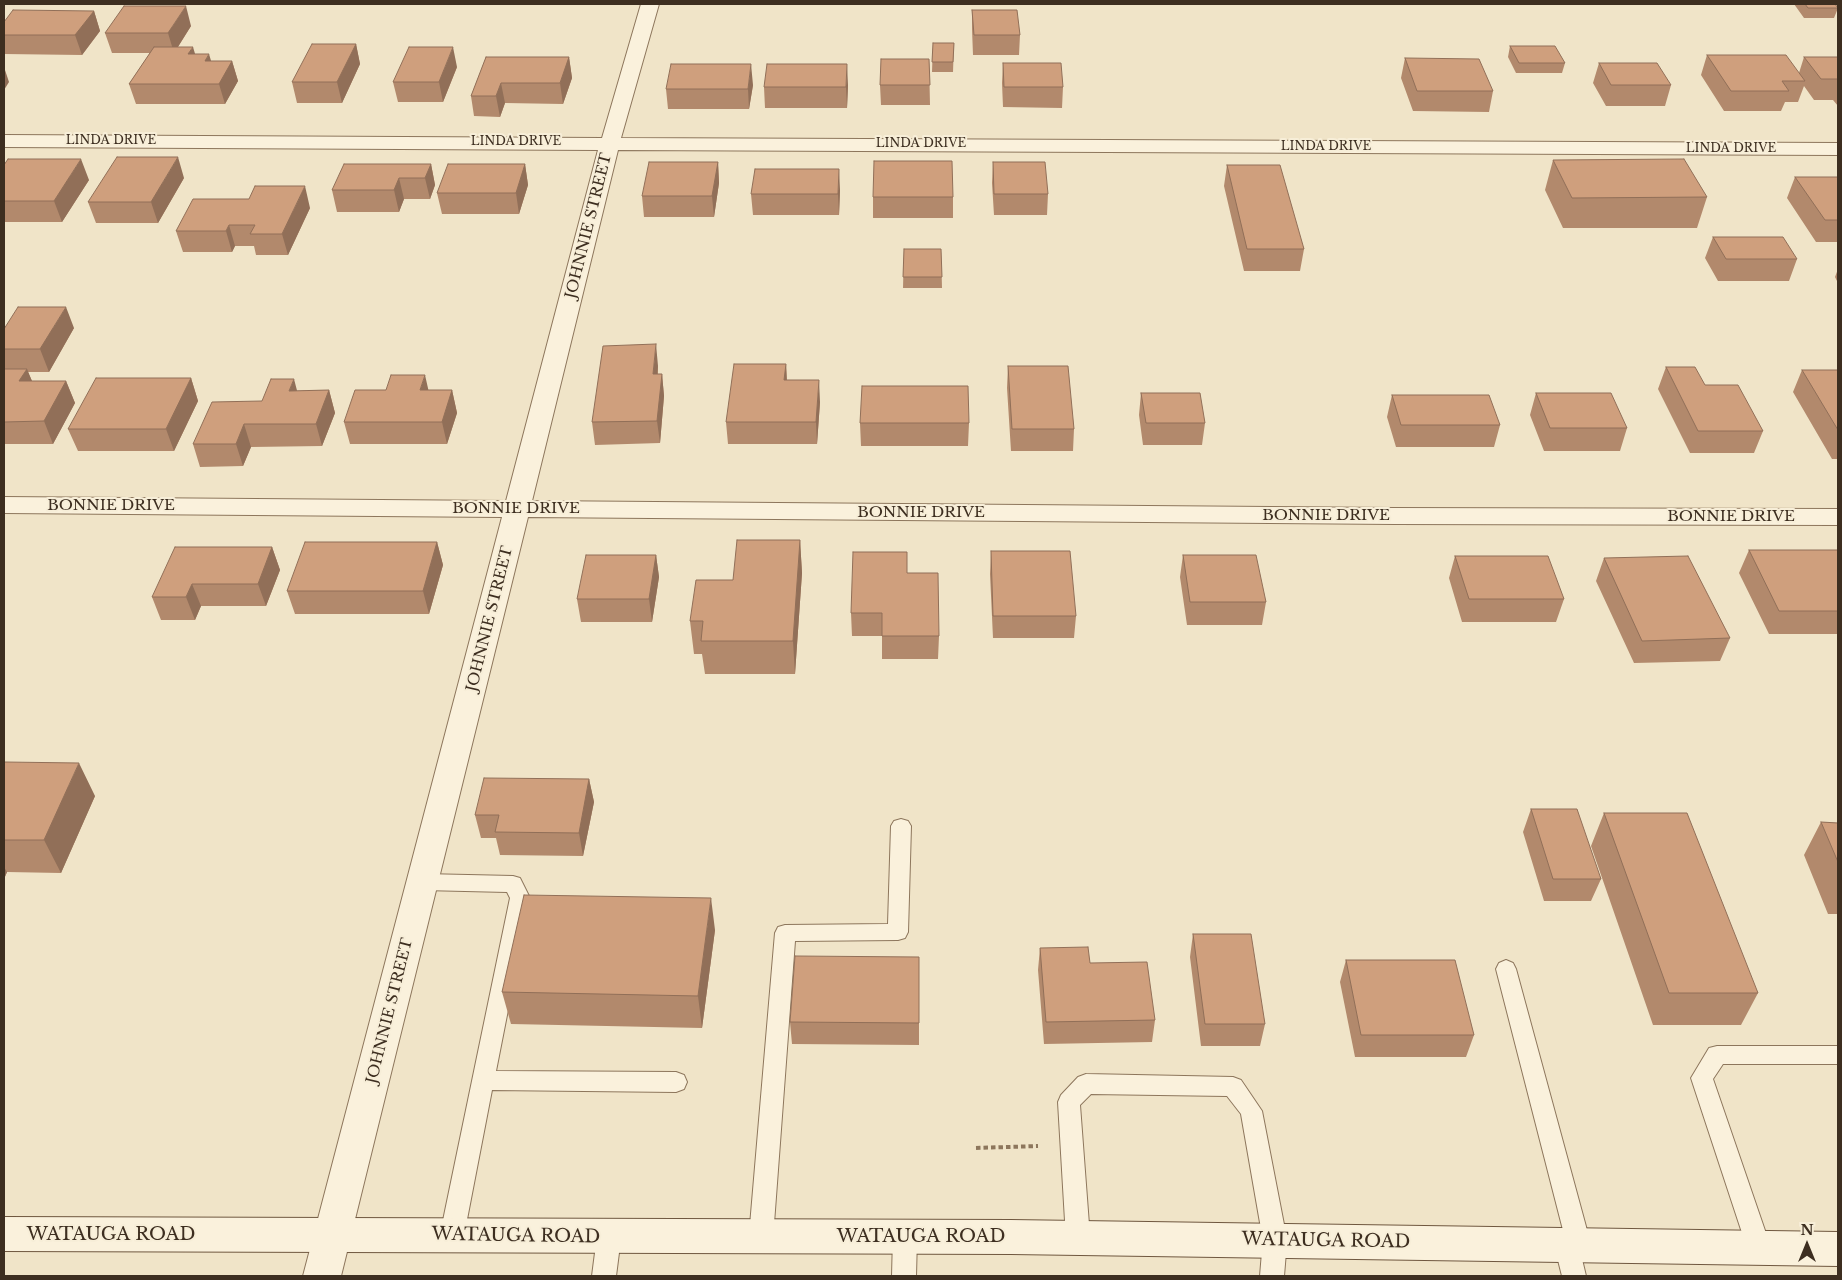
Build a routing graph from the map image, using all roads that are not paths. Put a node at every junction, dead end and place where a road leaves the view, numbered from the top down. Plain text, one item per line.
1 (650, 4) edge
2 (4, 141) edge
3 (610, 143) junction
4 (1838, 149) edge
5 (4, 505) edge
6 (518, 510) junction
7 (1838, 518) edge
8 (901, 826) dead end
9 (423, 882) junction
10 (1506, 969) dead end
11 (1838, 1055) edge
12 (483, 1080) junction
13 (676, 1082) dead end
14 (4, 1234) edge
15 (334, 1235) junction
16 (452, 1235) junction
17 (609, 1237) junction
18 (761, 1237) junction
19 (905, 1237) junction
20 (1078, 1238) junction
21 (1275, 1240) junction
22 (1758, 1248) junction
23 (1838, 1249) edge
24 (1573, 1255) edge
25 (322, 1276) edge
26 (604, 1276) edge
27 (904, 1276) edge
28 (1272, 1276) edge

1 - 3 street, JOHNNIE STREET
2 - 3 street, LINDA DRIVE
3 - 4 street, LINDA DRIVE
3 - 6 street, JOHNNIE STREET
5 - 6 street, BONNIE DRIVE
6 - 7 street, BONNIE DRIVE
6 - 9 street, JOHNNIE STREET
8 - 18 lane
9 - 12 lane
9 - 15 street, JOHNNIE STREET
10 - 24 lane
11 - 22 lane
12 - 13 lane
12 - 16 lane
14 - 15 street, WATAUGA ROAD
15 - 16 street, WATAUGA ROAD
15 - 25 street, JOHNNIE STREET
16 - 17 street, WATAUGA ROAD
17 - 18 street, WATAUGA ROAD
17 - 26 lane
18 - 19 street, WATAUGA ROAD
19 - 20 street, WATAUGA ROAD
19 - 27 lane
20 - 21 street, WATAUGA ROAD
20 - 21 lane
21 - 24 street, WATAUGA ROAD
21 - 28 lane
22 - 23 street, WATAUGA ROAD
22 - 24 street, WATAUGA ROAD

